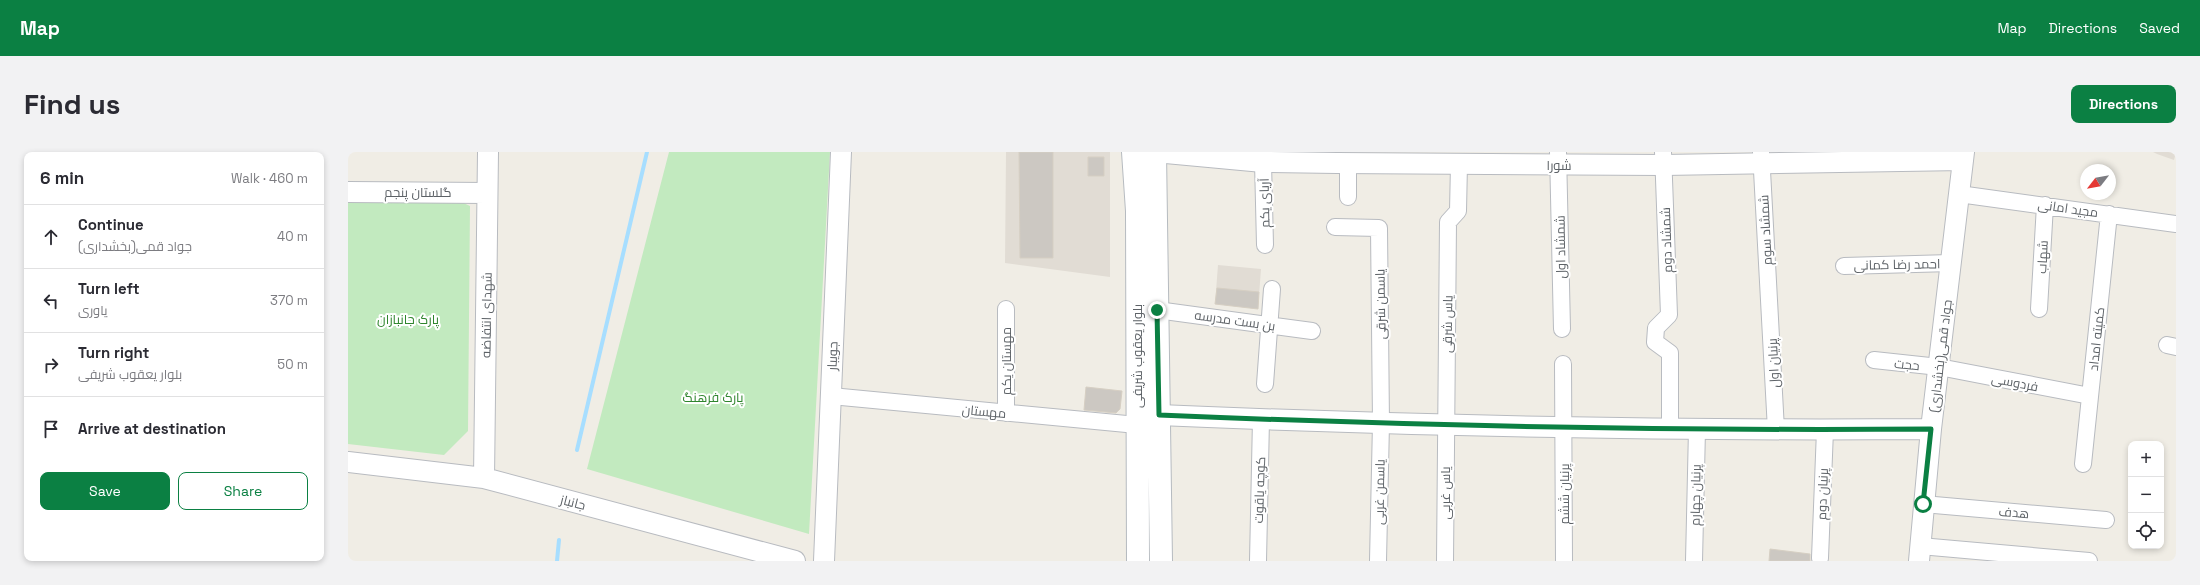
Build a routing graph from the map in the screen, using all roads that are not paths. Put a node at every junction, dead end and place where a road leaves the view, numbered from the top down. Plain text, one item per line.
1 (488, 152) edge
2 (841, 152) edge
3 (1133, 152) edge
4 (1155, 152) edge
5 (1964, 156) edge
6 (1663, 158) edge
7 (1761, 158) edge
8 (1558, 159) edge
9 (1340, 160) edge
10 (1263, 162) junction
11 (1459, 164) junction
12 (348, 192) edge
13 (488, 193) junction
14 (1959, 194) junction
15 (1348, 197) dead end
16 (2045, 205) junction
17 (2109, 214) junction
18 (2176, 224) edge
19 (1335, 227) dead end
20 (1265, 245) dead end
21 (1951, 263) junction
22 (1844, 266) dead end
23 (1272, 289) dead end
24 (1769, 296) joint
25 (1006, 309) dead end
26 (2039, 309) dead end
27 (1157, 310) junction
28 (1269, 325) junction
29 (1562, 329) dead end
30 (1312, 331) dead end
31 (1874, 360) dead end
32 (1563, 364) dead end
33 (1939, 367) junction
34 (1265, 384) dead end
35 (831, 396) junction
36 (2090, 396) junction
37 (1006, 413) junction
38 (1159, 415) junction
39 (1261, 419) junction
40 (1381, 423) junction
41 (1137, 425) junction
42 (1445, 425) junction
43 (1563, 427) junction
44 (1670, 429) junction
45 (1697, 429) junction
46 (1931, 429) junction
47 (1776, 430) junction
48 (1825, 430) junction
49 (348, 462) edge
50 (2083, 464) dead end
51 (484, 478) junction
52 (1923, 504) junction
53 (2106, 520) dead end
54 (1920, 554) edge
55 (1820, 558) dead end
56 (795, 561) edge
57 (824, 561) edge
58 (1138, 561) edge
59 (1161, 561) edge
60 (1258, 561) edge
61 (1378, 561) edge
62 (1445, 561) edge
63 (1564, 561) edge
64 (1694, 561) edge
65 (2089, 561) edge

1 - 13 street, شهدای انتفاضه
2 - 35 street, جویبار
3 - 41 main road, بلوار یعقوب شریفی
4 - 10 street, شورا
4 - 27 main road, بلوار یعقوب شریفی
5 - 7 street, شورا
5 - 14 street, جواد قمی(بخشداری)
6 - 7 street, شورا
6 - 8 street, شورا
6 - 44 street, شمشاد دوم
7 - 24 street, شمشاد سوم
8 - 11 street, شورا
8 - 29 street, شمشاد اول
9 - 10 street, شورا
9 - 11 street, شورا
9 - 15 street
10 - 20 street, آریای یکم
11 - 42 street, یاس شرقی
12 - 13 street, گلستان پنجم
13 - 51 street, شهدای انتفاضه
14 - 16 street, مجید امانی
14 - 21 street, جواد قمی(بخشداری)
16 - 17 street, مجید امانی
16 - 26 street, شهاب
17 - 18 street, مجید امانی
17 - 36 street, کمیته امداد
19 - 40 street, یاسمن شرقی
21 - 22 street, احمد رضا کمانی
21 - 33 street, جواد قمی(بخشداری)
23 - 28 street
24 - 47 street, پرنیان اول
25 - 37 street, مهستان یکم
27 - 28 street, بن بست مدرسه
27 - 38 main road, بلوار یعقوب شریفی
28 - 30 street, بن بست مدرسه
28 - 34 street
31 - 33 street, حجت
32 - 43 street, پرنیان ششم
33 - 36 street, فردوسی
33 - 46 street, جواد قمی(بخشداری)
35 - 37 street, مهستان
35 - 57 street, جویبار
36 - 50 street, کمیته امداد
37 - 41 street, مهستان
38 - 39 street
38 - 41 main road
38 - 59 main road, بلوار یعقوب شریفی
39 - 40 street
39 - 60 street, کوچه یاقوت
40 - 42 street
40 - 61 street, یاسمن غربی
41 - 58 main road, بلوار یعقوب شریفی
42 - 43 street
42 - 62 street, یاس غربی
43 - 44 street
43 - 63 street, پرنیان ششم
44 - 45 street
45 - 47 street
45 - 64 street, پرنیان چهارم
46 - 48 street
46 - 52 street, جواد قمی(بخشداری)
47 - 48 street
48 - 55 street, پرنیان دوم
49 - 51 street, جانباز
51 - 56 street, جانباز
52 - 53 street, هدف
52 - 54 street, جواد قمی(بخشداری)
54 - 65 street

